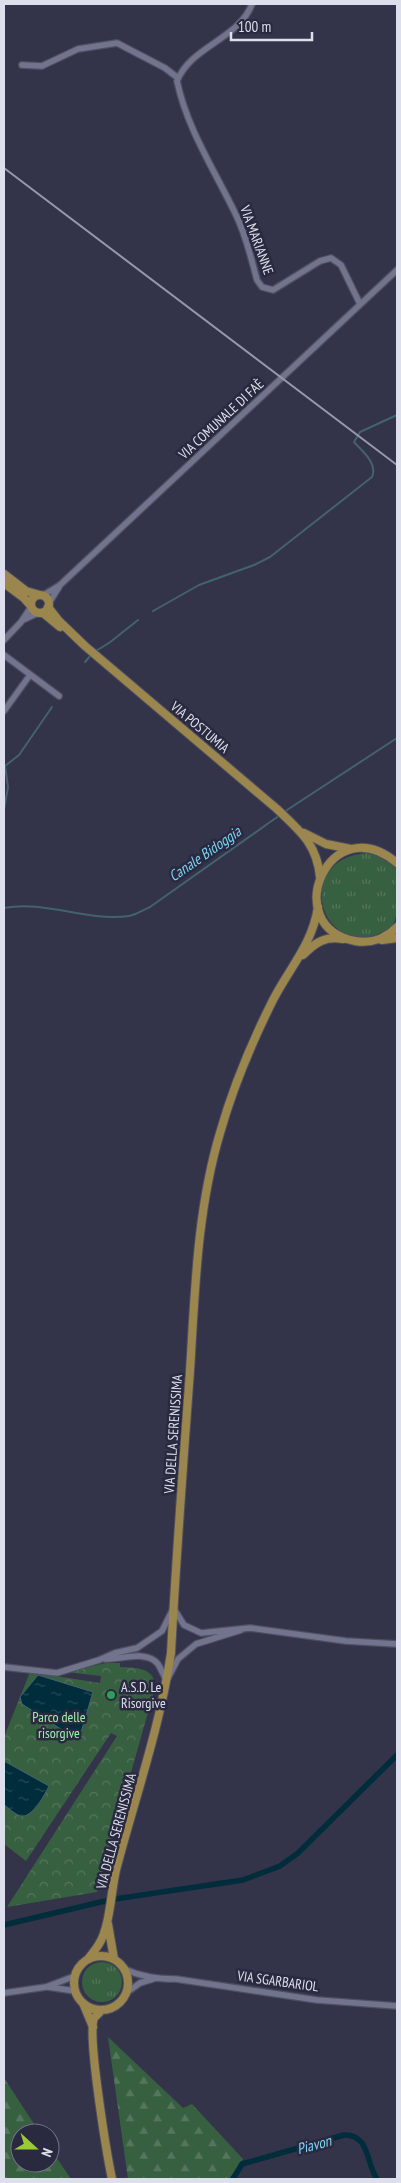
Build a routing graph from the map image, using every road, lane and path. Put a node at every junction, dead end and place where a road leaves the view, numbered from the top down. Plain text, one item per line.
1 (252, 4) edge
2 (22, 66) dead end
3 (178, 78) junction
4 (397, 270) edge
5 (360, 304) junction
6 (4, 574) edge
7 (4, 583) edge
8 (60, 585) junction
9 (41, 596) junction
10 (40, 608) junction
11 (4, 640) edge
12 (4, 655) edge
13 (30, 676) junction
14 (59, 696) dead end
15 (4, 711) edge
16 (297, 828) junction
17 (353, 849) junction
18 (388, 855) junction
19 (397, 857) edge
20 (397, 863) edge
21 (320, 877) junction
22 (318, 907) junction
23 (397, 927) edge
24 (397, 938) edge
25 (348, 940) junction
26 (373, 941) junction
27 (297, 962) junction
28 (174, 1608) junction
29 (242, 1630) junction
30 (397, 1644) edge
31 (102, 1659) junction
32 (4, 1667) edge
33 (167, 1682) junction
34 (107, 1920) junction
35 (88, 1959) junction
36 (114, 1959) junction
37 (124, 1969) junction
38 (75, 1976) junction
39 (155, 1978) junction
40 (46, 1987) junction
41 (75, 1991) junction
42 (4, 1993) edge
43 (126, 1993) junction
44 (83, 2003) junction
45 (397, 2006) edge
46 (102, 2010) junction
47 (93, 2028) junction
48 (112, 2179) edge

1 - 3 street
2 - 3 street
3 - 5 street, VIA MARIANNE
4 - 5 street, VIA COMUNALE DI FAÈ
5 - 8 street, VIA COMUNALE DI FAÈ
6 - 9 main road
7 - 10 main road, VIA POSTUMIA
8 - 9 street, VIA COMUNALE DI FAÈ
8 - 10 street, VIA COMUNALE DI FAÈ
9 - 10 main road
9 - 10 main road
10 - 11 street, VIA COMUNALE DI FAÈ
10 - 16 main road, VIA POSTUMIA
12 - 13 street
13 - 14 street
13 - 15 street
16 - 17 main road, VIA POSTUMIA
16 - 21 main road, VIA POSTUMIA
17 - 18 main road, VIA POSTUMIA
17 - 21 main road
18 - 19 main road, VIA POSTUMIA
18 - 20 main road
21 - 22 main road, VIA POSTUMIA
22 - 25 main road
22 - 27 main road, VIA POSTUMIA
23 - 26 main road
24 - 26 main road
25 - 26 main road
25 - 27 main road
27 - 28 main road, VIA DELLA SERENISSIMA
28 - 29 street
28 - 31 street
28 - 33 main road, VIA DELLA SERENISSIMA
29 - 30 street
29 - 33 street
31 - 32 street
31 - 33 street
33 - 34 main road, VIA DELLA SERENISSIMA
34 - 35 main road, VIA DELLA SERENISSIMA
34 - 36 main road, VIA DELLA SERENISSIMA
35 - 36 main road
35 - 38 main road
36 - 37 main road
37 - 39 street, VIA SGARBARIOL
37 - 43 main road
38 - 40 street
38 - 41 main road
39 - 43 street, VIA SGARBARIOL
39 - 45 street, VIA SGARBARIOL
40 - 41 street
40 - 42 street
41 - 44 main road
43 - 46 main road
44 - 46 main road
44 - 47 main road
46 - 47 main road
47 - 48 main road

